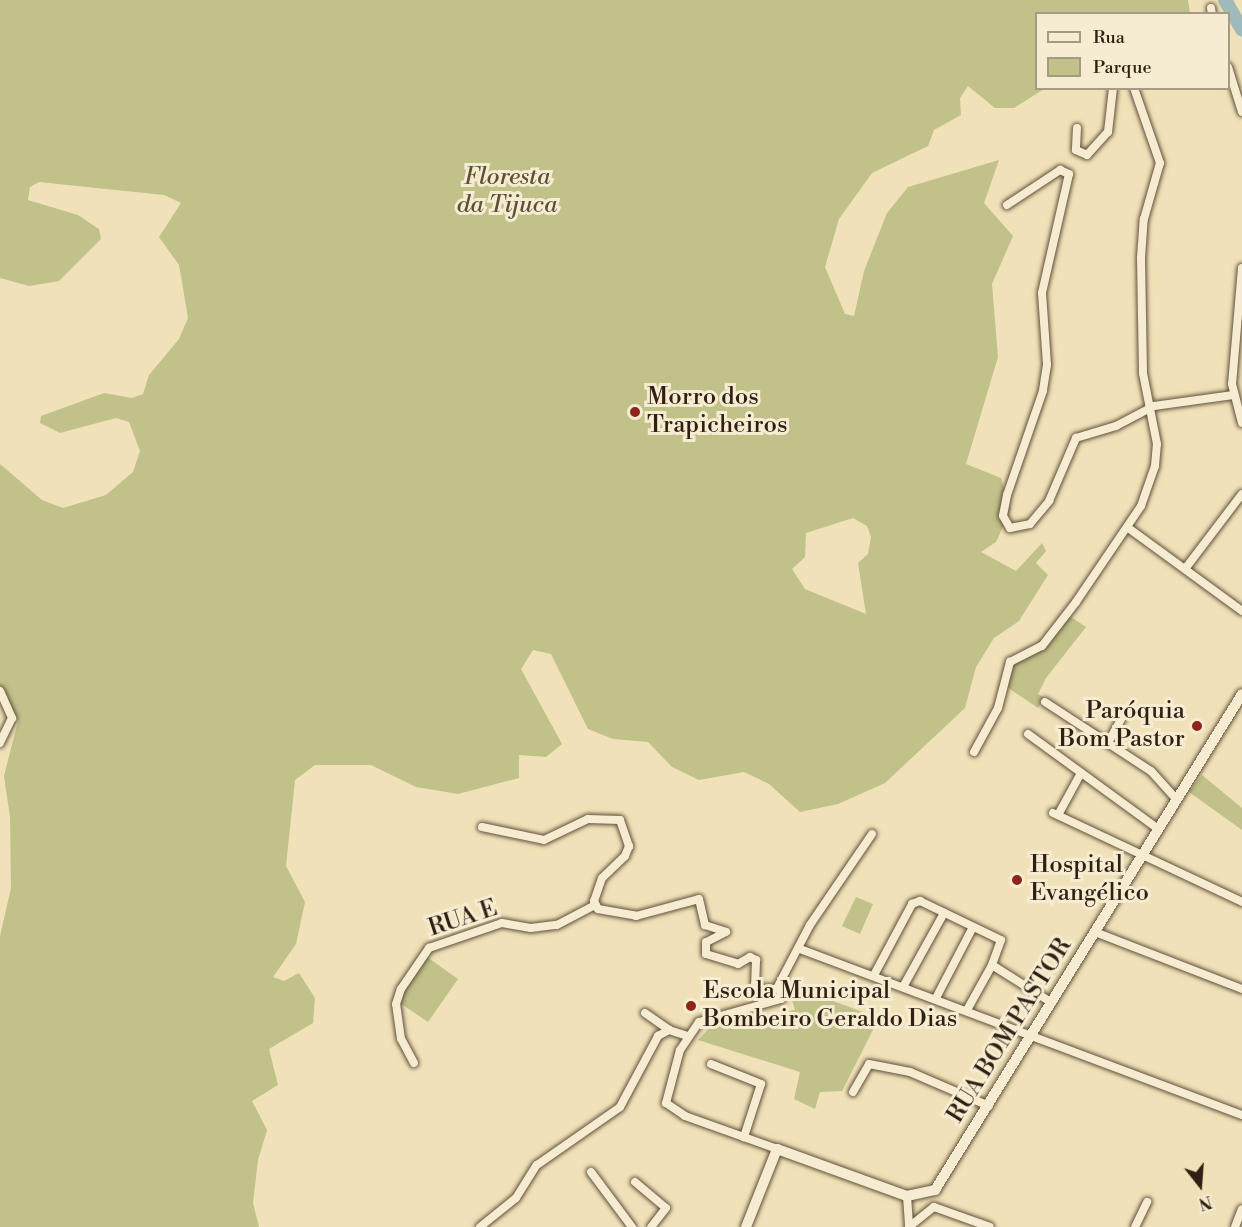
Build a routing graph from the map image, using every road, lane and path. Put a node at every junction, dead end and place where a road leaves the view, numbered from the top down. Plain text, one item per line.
1 (1230, 74) edge
2 (1113, 90) edge
3 (1135, 90) edge
4 (1242, 112) edge
5 (1077, 128) dead end
6 (1007, 205) dead end
7 (1242, 268) edge
8 (1233, 395) junction
9 (1149, 408) junction
10 (1242, 423) edge
11 (1242, 494) edge
12 (1127, 526) junction
13 (1185, 569) junction
14 (1242, 611) edge
15 (0, 691) edge
16 (1242, 694) edge
17 (1045, 702) dead end
18 (1121, 719) dead end
19 (1028, 734) dead end
20 (1109, 741) junction
21 (0, 743) edge
22 (974, 752) dead end
23 (1081, 773) junction
24 (1176, 799) junction
25 (482, 827) dead end
26 (1157, 828) junction
27 (872, 834) dead end
28 (1141, 855) junction
29 (1242, 902) edge
30 (595, 905) junction
31 (945, 913) junction
32 (973, 927) junction
33 (1095, 932) junction
34 (800, 949) junction
35 (992, 965) junction
36 (874, 975) junction
37 (903, 987) junction
38 (777, 988) junction
39 (1242, 989) edge
40 (936, 998) junction
41 (1052, 1003) junction
42 (967, 1010) junction
43 (645, 1013) dead end
44 (669, 1030) junction
45 (687, 1036) junction
46 (1030, 1037) junction
47 (414, 1063) dead end
48 (711, 1064) dead end
49 (853, 1092) dead end
50 (988, 1106) junction
51 (1242, 1115) edge
52 (744, 1137) junction
53 (777, 1149) junction
54 (591, 1172) dead end
55 (635, 1182) dead end
56 (935, 1190) junction
57 (907, 1196) junction
58 (1146, 1202) dead end
59 (934, 1207) junction
60 (1242, 1209) edge
61 (480, 1227) edge
62 (632, 1227) edge
63 (651, 1227) edge
64 (747, 1227) edge
65 (909, 1227) edge
66 (990, 1227) edge
67 (1135, 1227) edge
68 (1235, 1227) edge

1 - 4 street
2 - 5 street
3 - 9 street
6 - 9 street
7 - 8 street
8 - 9 street
8 - 10 street
9 - 12 street
11 - 13 street
12 - 13 street
12 - 22 street
13 - 14 street
15 - 21 street
16 - 24 street, RUA BOM PASTOR
17 - 20 street
18 - 20 street
19 - 23 street
20 - 24 street
23 - 26 street
23 - 28 street
24 - 26 street, RUA BOM PASTOR
25 - 30 street
26 - 28 street, RUA BOM PASTOR
27 - 34 street
28 - 29 street
28 - 33 street, RUA BOM PASTOR
30 - 38 street
30 - 47 street, RUA E
31 - 32 street
31 - 36 street
31 - 37 street
32 - 35 street
32 - 40 street
33 - 39 street
33 - 41 street, RUA BOM PASTOR
34 - 36 street
34 - 38 street
35 - 41 street
35 - 42 street
36 - 37 street
37 - 40 street
38 - 45 street
40 - 42 street
41 - 46 street, RUA BOM PASTOR
42 - 46 street
43 - 44 street
44 - 45 street
44 - 61 street
45 - 52 street
46 - 50 street, RUA BOM PASTOR
46 - 51 street
48 - 52 street
49 - 50 street
50 - 56 street, RUA BOM PASTOR
52 - 53 street
53 - 57 street
53 - 64 street
54 - 62 street
55 - 63 street
56 - 57 street
56 - 59 street, RUA BOM PASTOR
57 - 65 street
58 - 67 street
59 - 65 street
59 - 66 street
60 - 68 street

